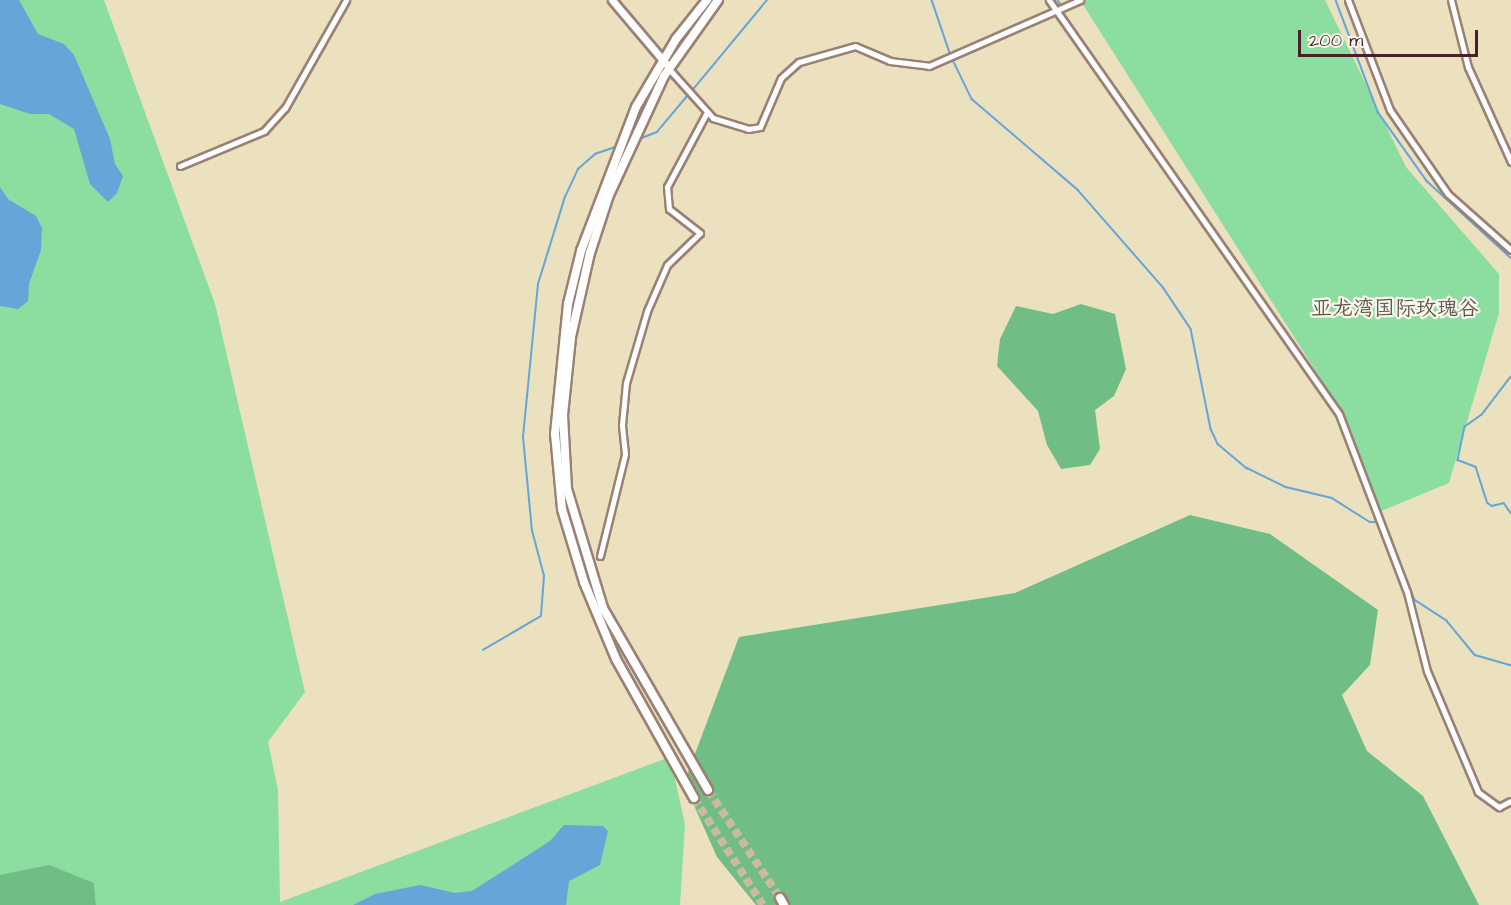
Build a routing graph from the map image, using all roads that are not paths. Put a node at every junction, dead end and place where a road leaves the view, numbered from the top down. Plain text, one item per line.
1 (346, 0) edge
2 (612, 0) edge
3 (707, 0) edge
4 (718, 0) edge
5 (1049, 0) edge
6 (1080, 0) edge
7 (1348, 0) edge
8 (1451, 0) edge
9 (1056, 10) junction
10 (663, 61) junction
11 (669, 69) joint
12 (707, 112) junction
13 (1511, 162) edge
14 (180, 166) dead end
15 (586, 235) junction
16 (595, 239) junction
17 (1511, 250) edge
18 (576, 271) junction
19 (586, 271) junction
20 (600, 556) dead end
21 (708, 790) tunnel mouth
22 (694, 798) tunnel mouth
23 (1511, 801) edge

1 - 14 street
2 - 10 street
3 - 10 main road
4 - 16 main road
5 - 9 street
6 - 9 street
7 - 17 street
8 - 13 street
9 - 12 street
9 - 23 street
10 - 11 street
10 - 15 main road
11 - 12 street
12 - 20 street
15 - 16 main road
15 - 18 main road
16 - 19 main road
18 - 19 main road
18 - 22 main road
19 - 21 main road

